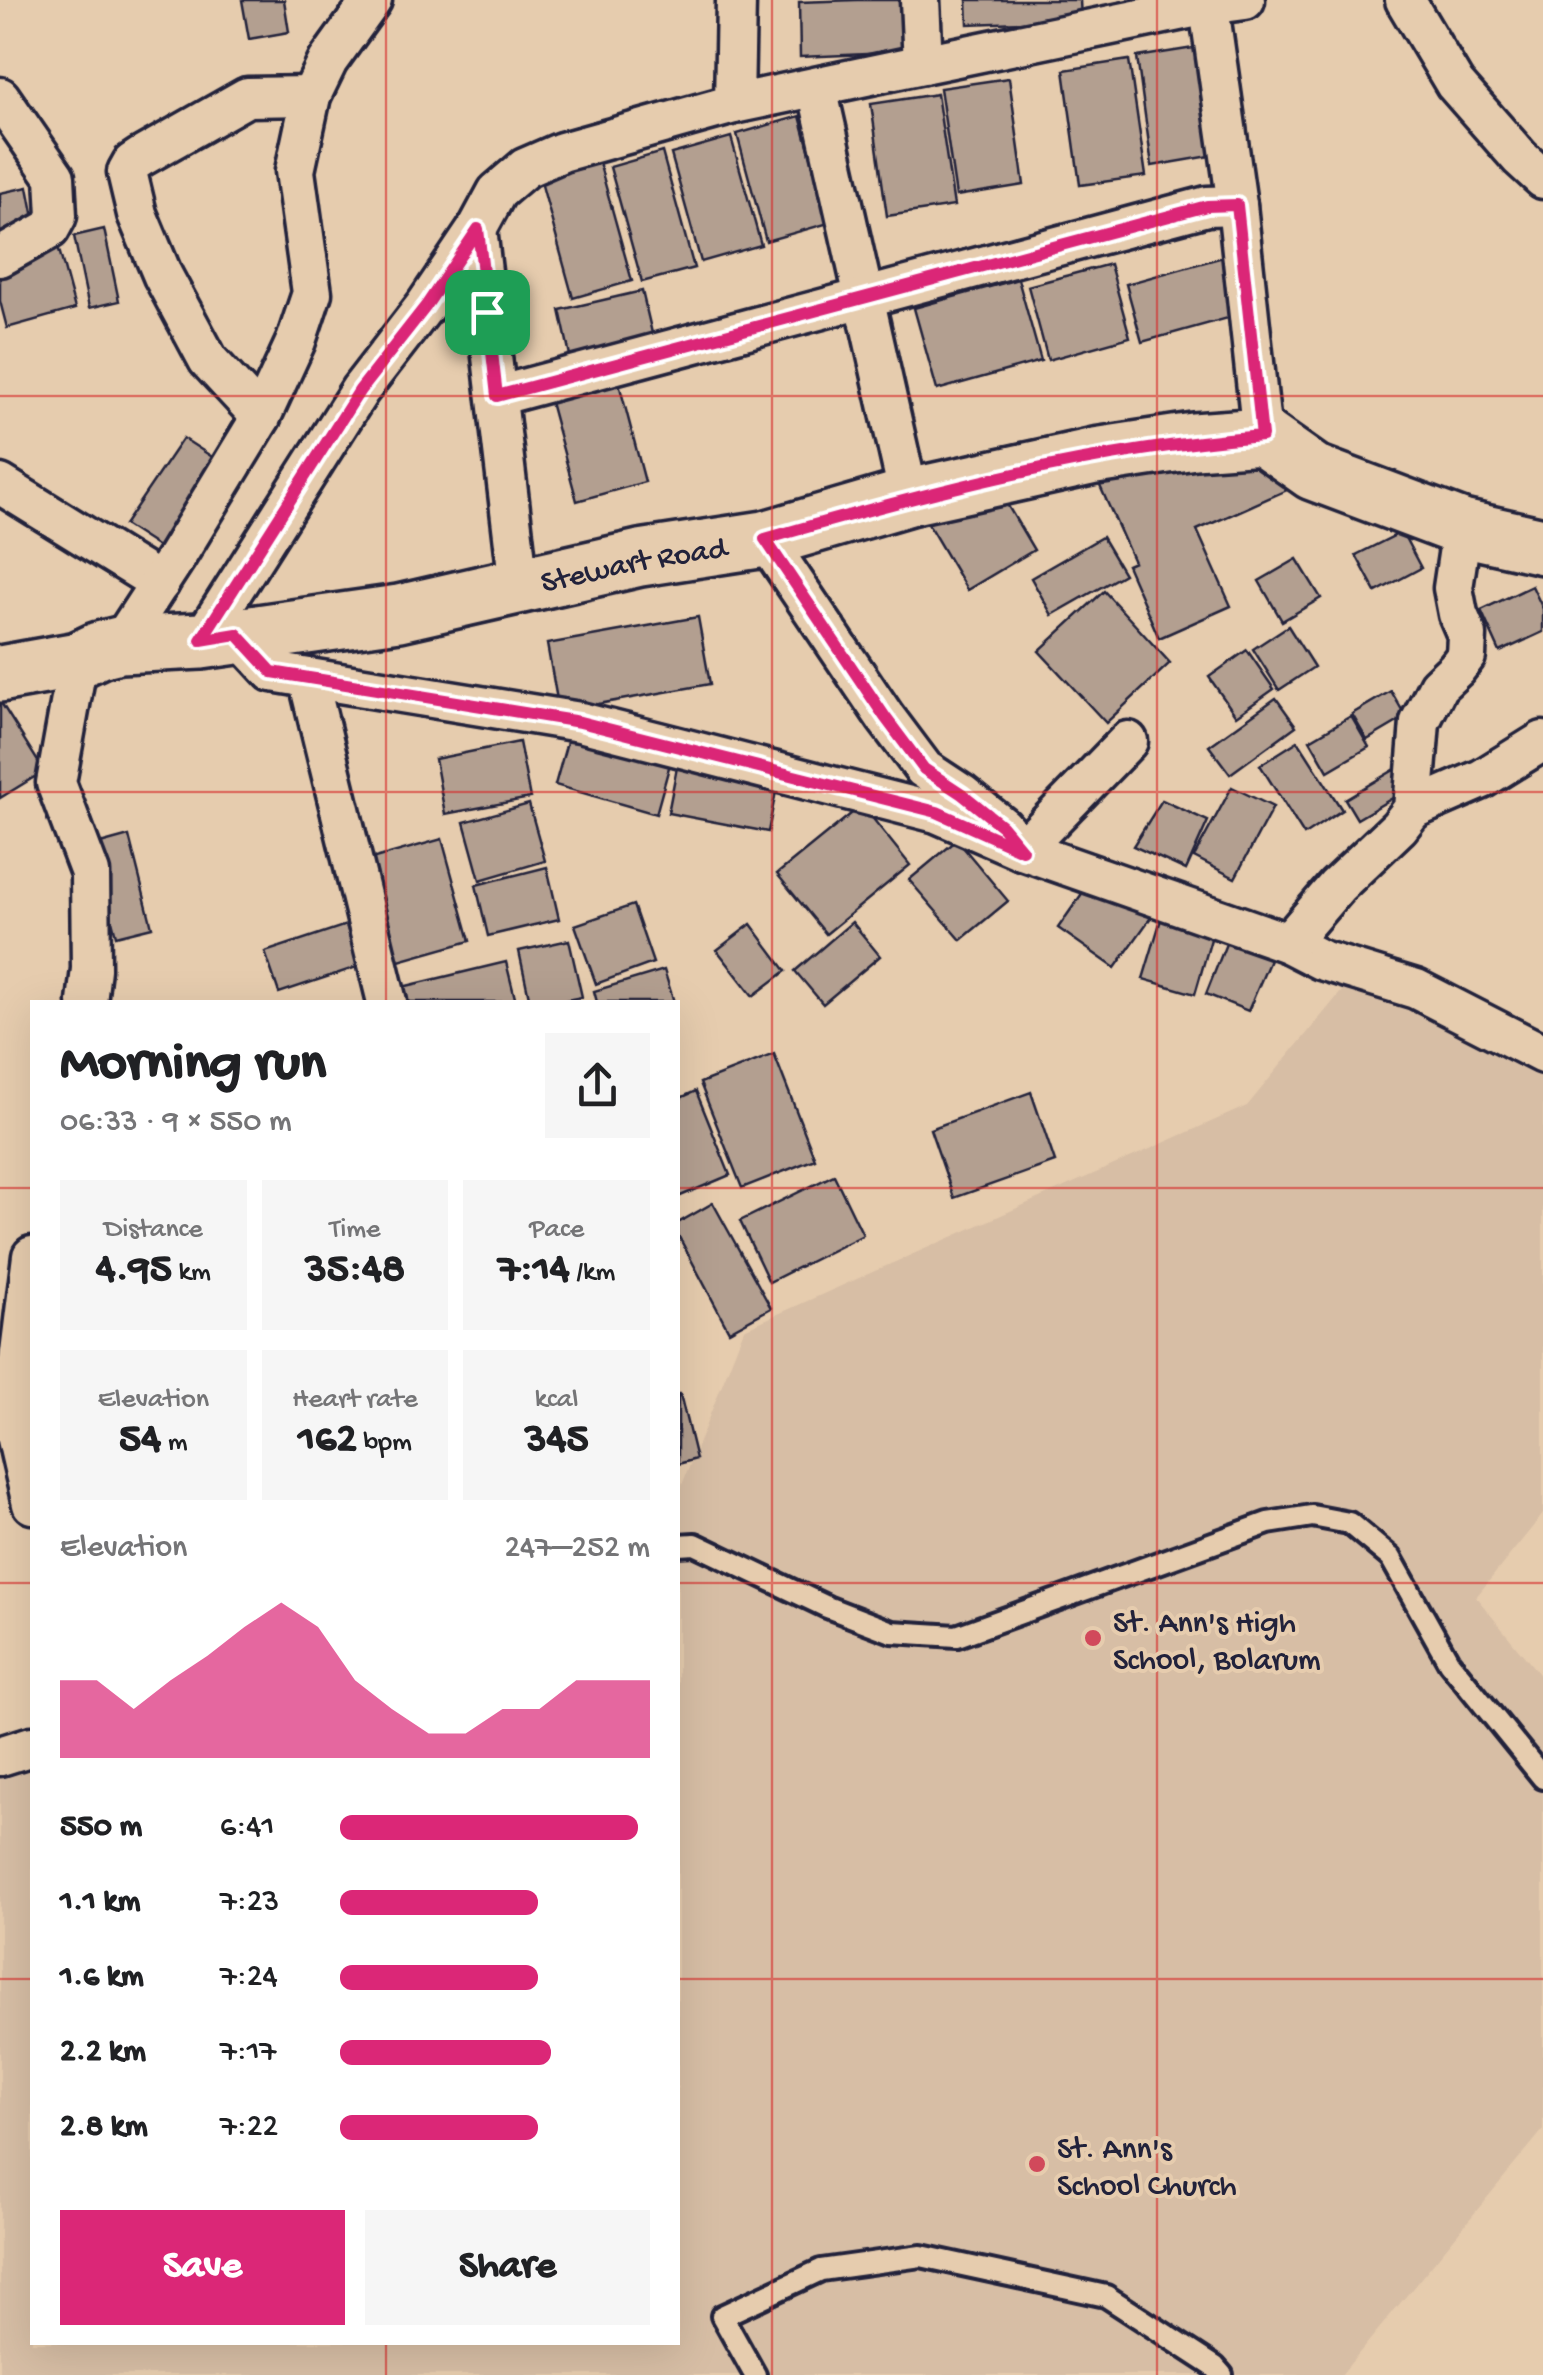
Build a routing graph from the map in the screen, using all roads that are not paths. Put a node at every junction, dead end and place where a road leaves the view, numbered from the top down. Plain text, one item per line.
1 (372, 0) edge
2 (736, 0) edge
3 (920, 0) edge
4 (1405, 0) edge
5 (1220, 2) edge
6 (923, 64) junction
7 (816, 88) junction
8 (311, 96) junction
9 (0, 97) edge
10 (734, 104) junction
11 (1543, 179) edge
12 (1237, 205) junction
13 (478, 229) junction
14 (0, 257) edge
15 (865, 299) junction
16 (497, 396) junction
17 (261, 416) junction
18 (1262, 436) junction
19 (0, 484) edge
20 (909, 497) junction
21 (1462, 528) junction
22 (765, 539) junction
23 (1543, 546) edge
24 (160, 582) junction
25 (518, 586) junction
26 (219, 638) junction
27 (99, 652) junction
28 (0, 674) edge
29 (308, 678) junction
30 (1128, 741) dead end
31 (1543, 742) edge
32 (1413, 809) junction
33 (1022, 850) junction
34 (1288, 944) junction
35 (87, 1000) edge
36 (388, 1000) edge
37 (1538, 1043) edge
38 (30, 1242) edge
39 (0, 1263) edge
40 (30, 1272) edge
41 (30, 1495) edge
42 (680, 1545) edge
43 (30, 1747) edge
44 (0, 1756) edge
45 (1543, 1778) edge
46 (755, 2375) edge
47 (1222, 2375) edge

1 - 8 street
2 - 10 street
3 - 6 street
4 - 11 street
5 - 6 street
5 - 12 street
6 - 7 street
7 - 10 street
7 - 15 street
8 - 17 street
8 - 17 street
9 - 14 street
10 - 13 street
12 - 15 street
12 - 18 street
13 - 16 street
13 - 26 street
15 - 16 street
15 - 20 street
16 - 25 street
17 - 24 street
18 - 20 street, Stewart Road
18 - 21 street
19 - 24 street
20 - 22 street, Stewart Road
21 - 23 street
21 - 32 street
22 - 25 street, Stewart Road
22 - 33 street
24 - 27 street
25 - 26 street, Stewart Road
26 - 27 street, Stewart Road
26 - 29 street
27 - 28 street, Stewart Road
27 - 35 street
29 - 33 street
29 - 36 street
30 - 33 street
31 - 32 street
32 - 34 street
33 - 34 street
34 - 37 street
38 - 39 street
40 - 41 street
42 - 45 lane
43 - 44 street
46 - 47 lane

